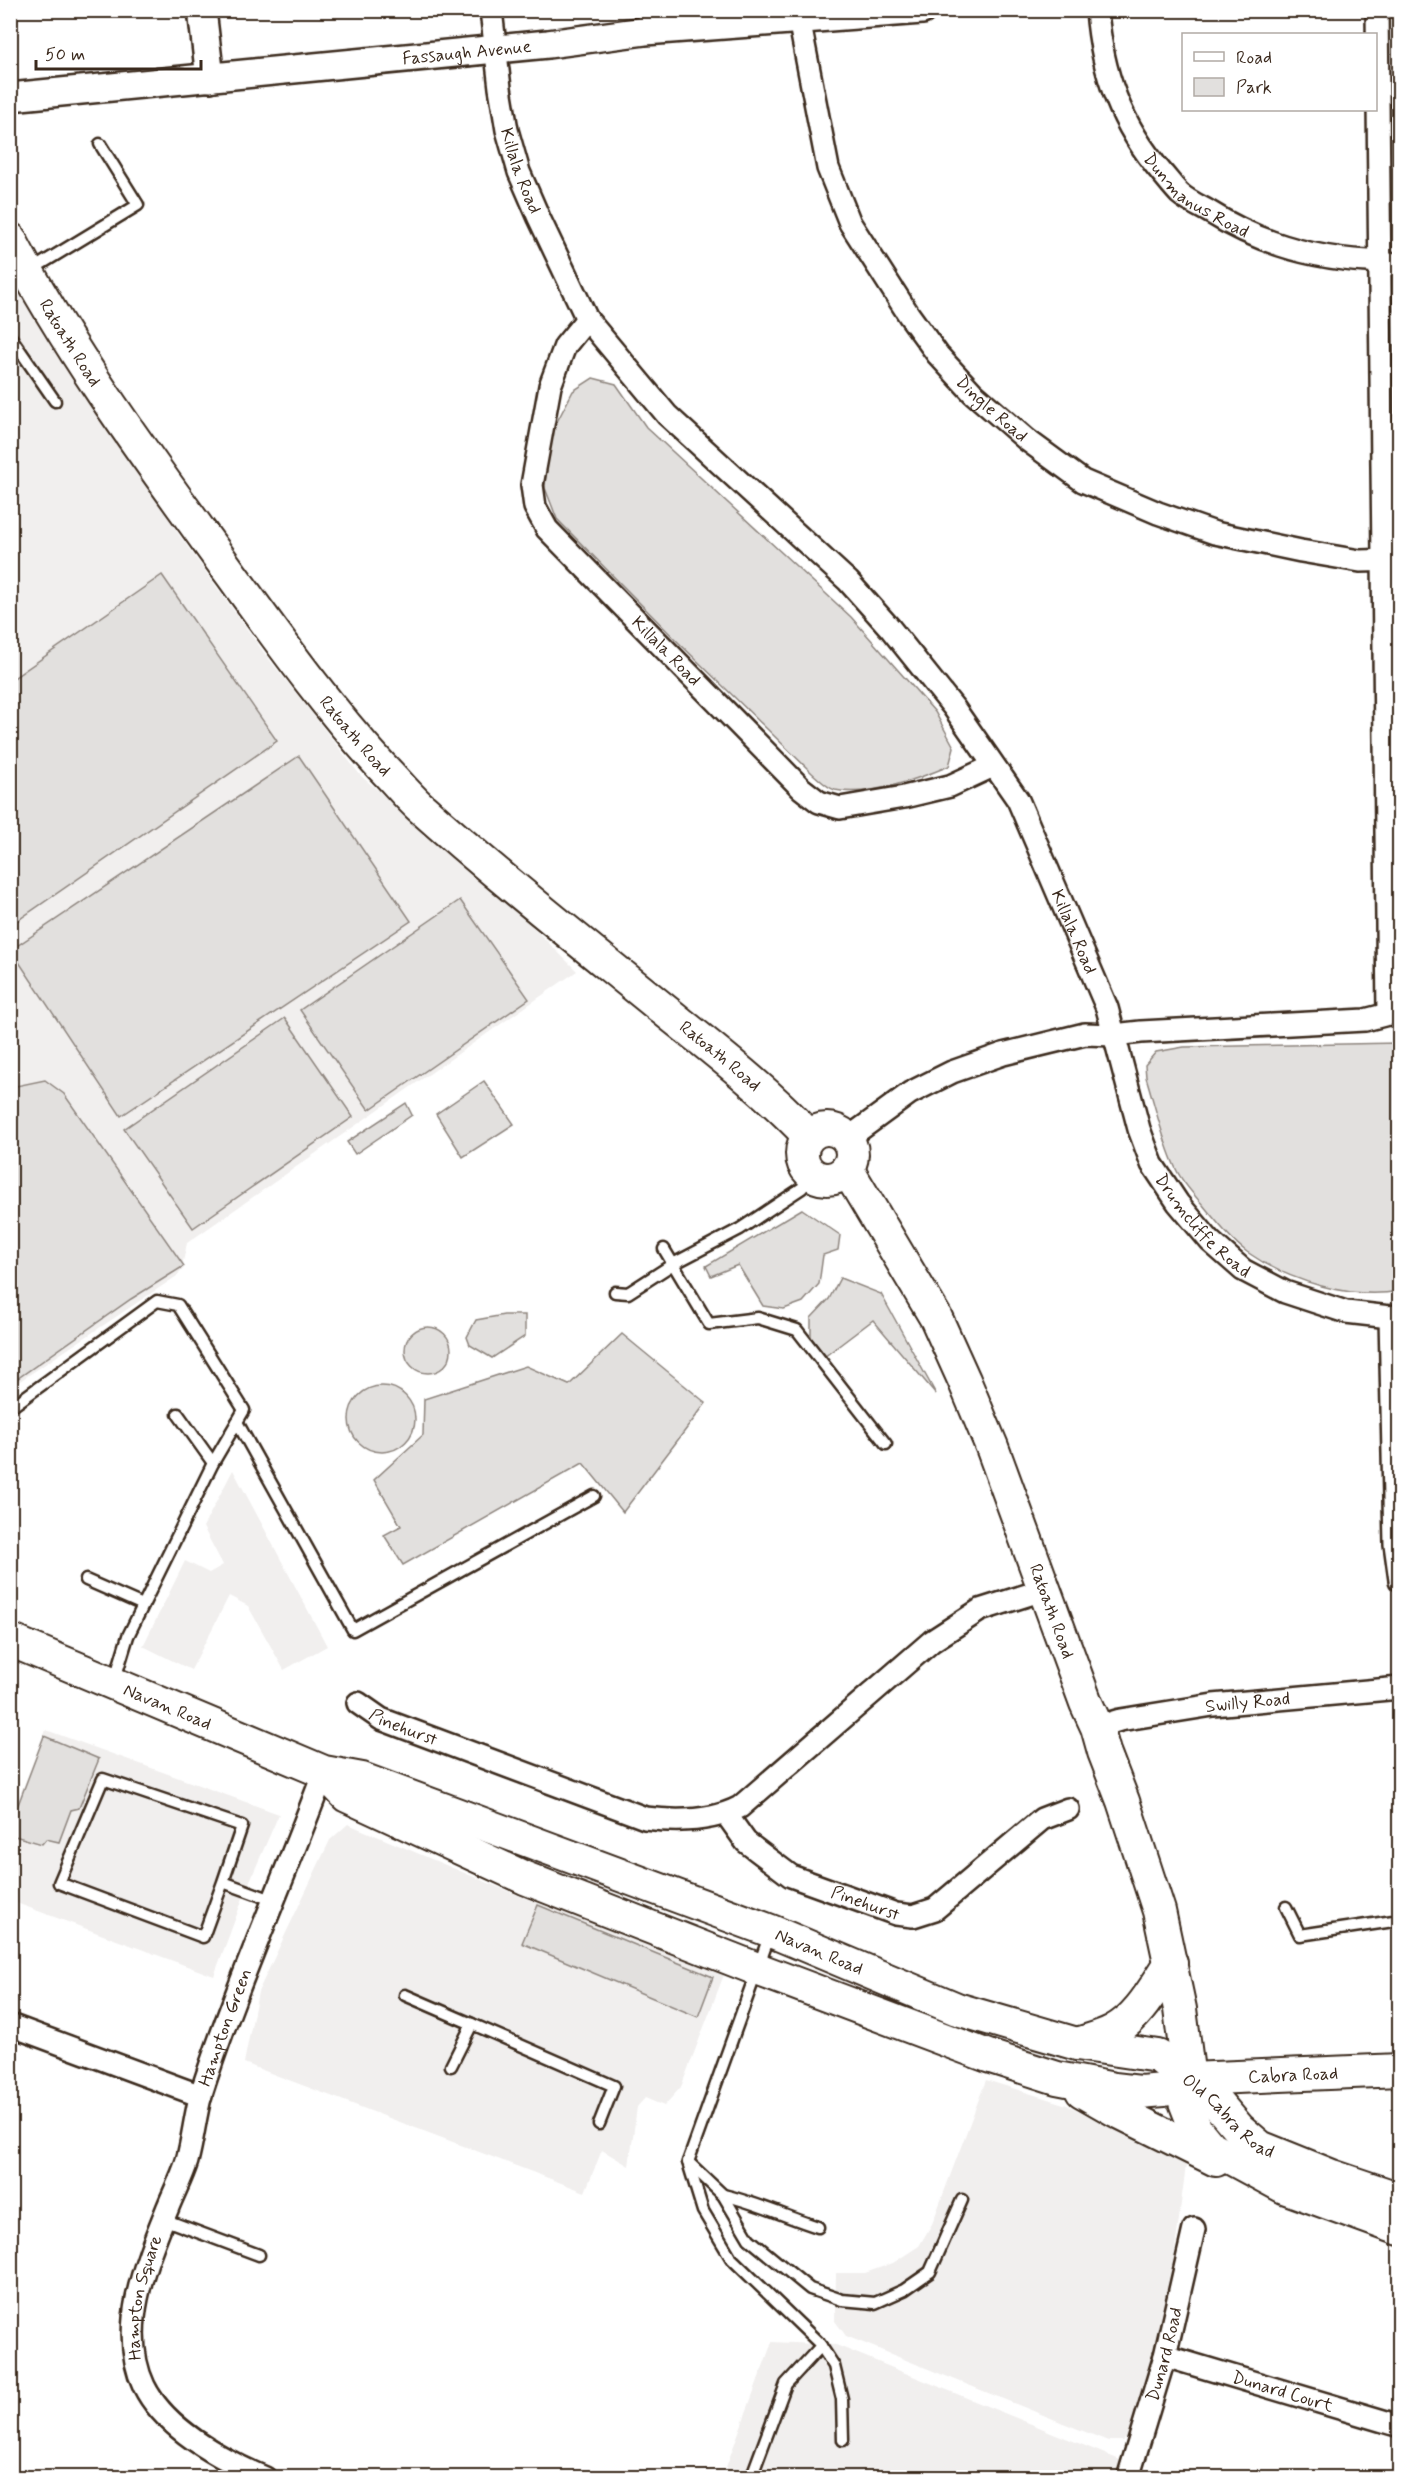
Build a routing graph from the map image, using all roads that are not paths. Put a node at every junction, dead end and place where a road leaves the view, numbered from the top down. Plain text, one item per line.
1 (202, 10) edge
2 (491, 10) edge
3 (922, 10) edge
4 (1097, 10) edge
5 (1377, 10) edge
6 (799, 19) junction
7 (644, 21) edge
8 (494, 49) junction
9 (210, 78) junction
10 (10, 97) edge
11 (100, 144) dead end
12 (10, 239) edge
13 (1390, 264) edge
14 (28, 272) junction
15 (587, 319) junction
16 (10, 336) edge
17 (55, 401) dead end
18 (1392, 560) edge
19 (993, 766) junction
20 (1394, 1015) edge
21 (1114, 1035) junction
22 (809, 1136) junction
23 (847, 1154) junction
24 (813, 1175) junction
25 (664, 1249) dead end
26 (673, 1264) junction
27 (615, 1292) dead end
28 (1395, 1316) edge
29 (10, 1408) edge
30 (178, 1414) dead end
31 (237, 1422) junction
32 (886, 1444) dead end
33 (213, 1463) junction
34 (594, 1496) dead end
35 (86, 1580) dead end
36 (1400, 1580) edge
37 (1046, 1589) junction
38 (143, 1605) junction
39 (10, 1640) edge
40 (114, 1682) junction
41 (1400, 1688) edge
42 (358, 1703) dead end
43 (1097, 1727) junction
44 (324, 1772) junction
45 (1068, 1809) dead end
46 (726, 1814) junction
47 (223, 1881) junction
48 (275, 1901) junction
49 (1286, 1907) dead end
50 (1400, 1920) edge
51 (771, 1931) junction
52 (1171, 1963) junction
53 (758, 1969) junction
54 (405, 1995) dead end
55 (472, 2024) junction
56 (10, 2025) edge
57 (1077, 2044) junction
58 (451, 2066) dead end
59 (1400, 2070) edge
60 (1057, 2078) junction
61 (1189, 2079) junction
62 (201, 2096) junction
63 (599, 2124) dead end
64 (688, 2162) junction
65 (1284, 2187) junction
66 (723, 2195) junction
67 (1400, 2199) edge
68 (962, 2200) dead end
69 (163, 2218) junction
70 (818, 2227) dead end
71 (1194, 2229) dead end
72 (1400, 2229) edge
73 (259, 2255) dead end
74 (821, 2346) junction
75 (1165, 2356) junction
76 (1400, 2426) edge
77 (843, 2440) dead end
78 (265, 2478) edge
79 (751, 2478) edge
80 (1128, 2478) edge

1 - 9 street
2 - 8 street, Killala Road
3 - 6 street, Fassaugh Avenue
4 - 13 street, Dunmanus Road
5 - 13 street
6 - 7 street, Fassaugh Avenue
6 - 18 street, Dingle Road
7 - 8 street, Fassaugh Avenue
8 - 9 street, Fassaugh Avenue
8 - 15 street, Killala Road
9 - 10 street, Fassaugh Avenue
11 - 14 lane
12 - 14 main road, Ratoath Road
13 - 18 street
14 - 22 main road, Ratoath Road
15 - 19 street, Killala Road
15 - 19 street, Killala Road
16 - 17 lane
18 - 20 street
19 - 21 street, Killala Road
20 - 21 street
21 - 23 street
21 - 28 street, Drumcliffe Road
22 - 23 main road
22 - 24 main road
23 - 24 main road
23 - 37 main road, Ratoath Road
24 - 26 lane
25 - 26 lane
26 - 27 lane
26 - 32 lane
28 - 36 street, Drumcliffe Road
29 - 31 lane
30 - 33 lane
31 - 33 lane
31 - 34 lane
33 - 38 lane
35 - 38 lane
37 - 43 main road, Ratoath Road
37 - 46 street, Pinehurst
38 - 40 lane
39 - 40 main road, Navan Road
40 - 44 main road, Navan Road
41 - 43 street, Swilly Road
42 - 46 street, Pinehurst
43 - 52 main road, Ratoath Road
44 - 48 street, Hampton Green
44 - 51 main road, Navan Road
44 - 53 main road, Navan Road
45 - 46 street, Pinehurst
47 - 47 lane
47 - 48 lane
48 - 62 street, Hampton Green
49 - 50 lane
51 - 53 lane
51 - 57 main road, Navan Road
52 - 57 main road
52 - 61 main road, Ratoath Road
53 - 60 main road, Navan Road
53 - 64 lane
54 - 55 lane
55 - 58 lane
55 - 63 lane
56 - 62 street, Hampton Green
57 - 61 main road, Navan Road
59 - 61 main road, Cabra Road
60 - 61 main road, Navan Road
60 - 65 main road, Navan Road
61 - 65 main road, Old Cabra Road
61 - 67 main road, Old Cabra Road
62 - 69 street, Hampton Square
64 - 66 lane
64 - 74 lane
65 - 72 main road, Old Cabra Road
66 - 68 lane
66 - 70 lane
69 - 73 lane
69 - 78 street, Hampton Square
71 - 75 street, Dunard Road
74 - 77 lane
74 - 79 lane
75 - 76 street, Dunard Court
75 - 80 street, Dunard Road

